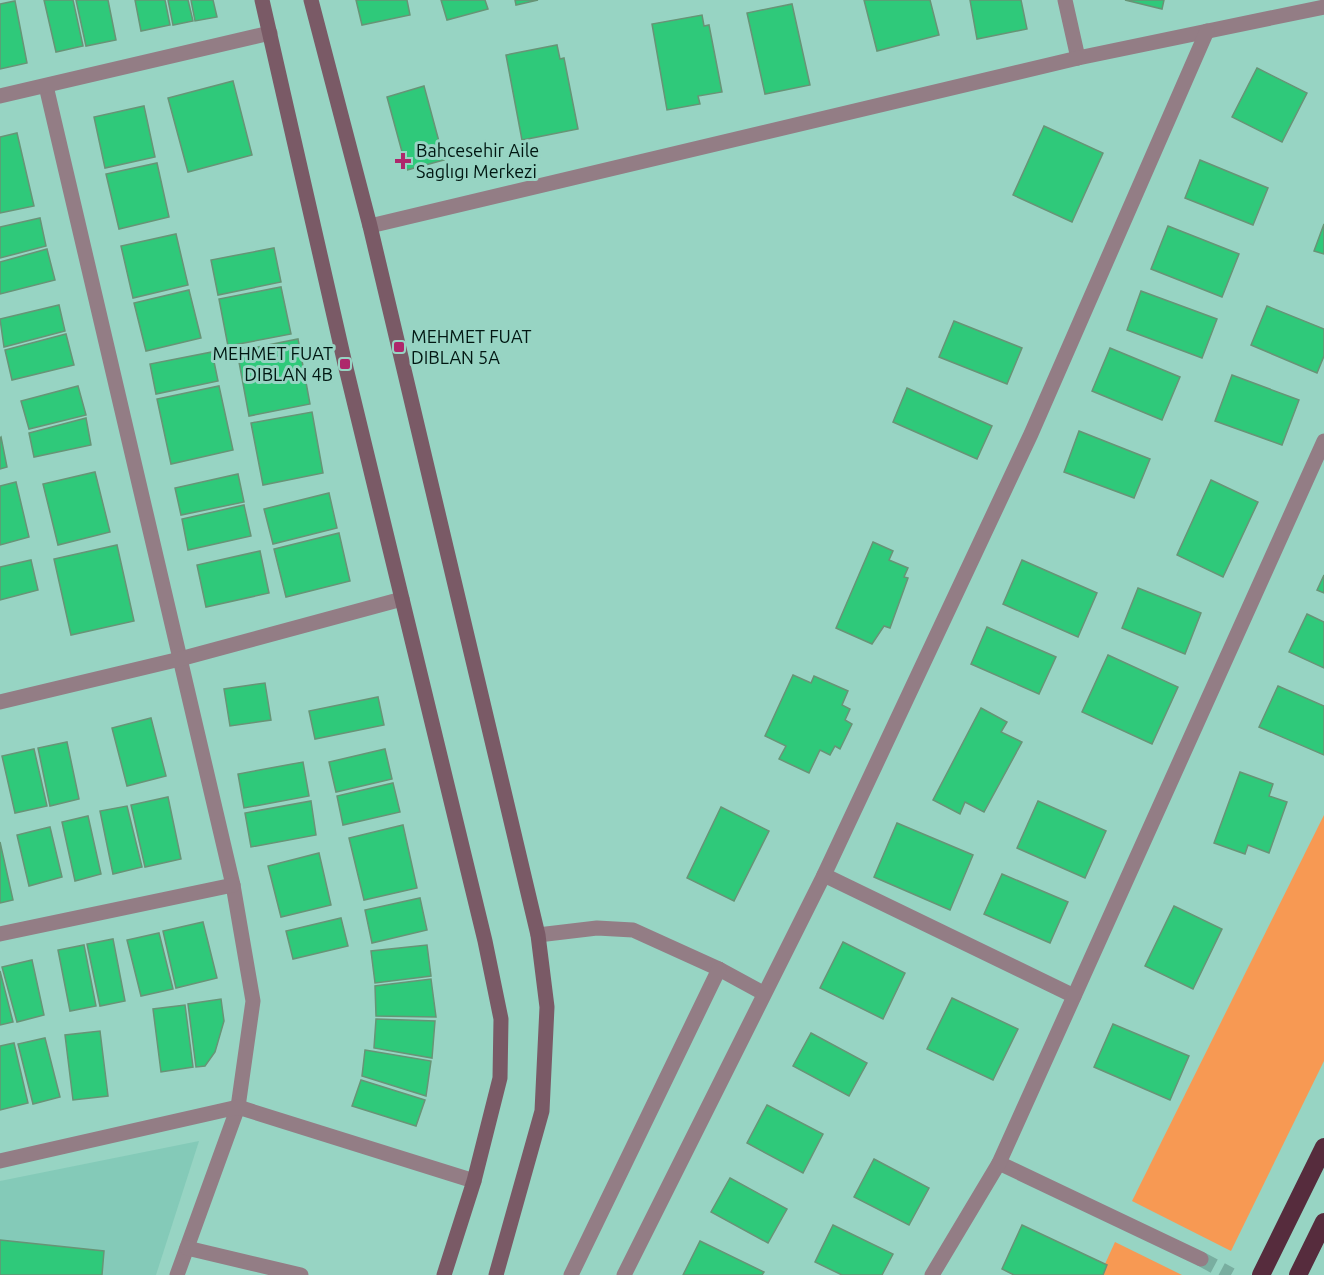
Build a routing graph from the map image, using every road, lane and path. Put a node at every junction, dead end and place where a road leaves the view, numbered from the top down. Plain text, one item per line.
1 (262, 0) edge
2 (311, 0) edge
3 (1065, 0) edge
4 (1324, 7) edge
5 (1207, 31) junction
6 (270, 33) junction
7 (1078, 58) junction
8 (46, 86) junction
9 (0, 96) edge
10 (370, 226) junction
11 (1324, 441) edge
12 (402, 599) junction
13 (180, 659) junction
14 (0, 702) edge
15 (824, 875) junction
16 (233, 885) junction
17 (0, 934) edge
18 (538, 935) junction
19 (719, 969) junction
20 (763, 993) junction
21 (1074, 996) junction
22 (238, 1107) junction
23 (1324, 1147) edge
24 (0, 1161) edge
25 (999, 1163) junction
26 (474, 1181) junction
27 (1324, 1222) edge
28 (187, 1248) junction
29 (1201, 1259) tunnel mouth
30 (1263, 1272) edge
31 (177, 1275) edge
32 (301, 1275) edge
33 (444, 1275) edge
34 (496, 1275) edge
35 (571, 1275) edge
36 (624, 1275) edge
37 (932, 1275) edge
38 (1298, 1275) edge

1 - 6 main road
2 - 10 main road
3 - 7 street
4 - 5 street
5 - 7 street
5 - 15 street
6 - 8 street
6 - 12 main road
7 - 10 street
8 - 9 street
8 - 13 street
10 - 18 main road
11 - 21 street
12 - 13 street
12 - 26 main road
13 - 14 street
13 - 16 street
15 - 20 street
15 - 21 street
16 - 17 street
16 - 22 street
18 - 19 street
18 - 34 main road
19 - 20 street
19 - 35 street
20 - 36 street
21 - 25 street
22 - 24 street
22 - 26 street
22 - 28 street
23 - 30 highway
25 - 29 street
25 - 37 street
26 - 33 main road
27 - 38 highway
28 - 31 street
28 - 32 street

